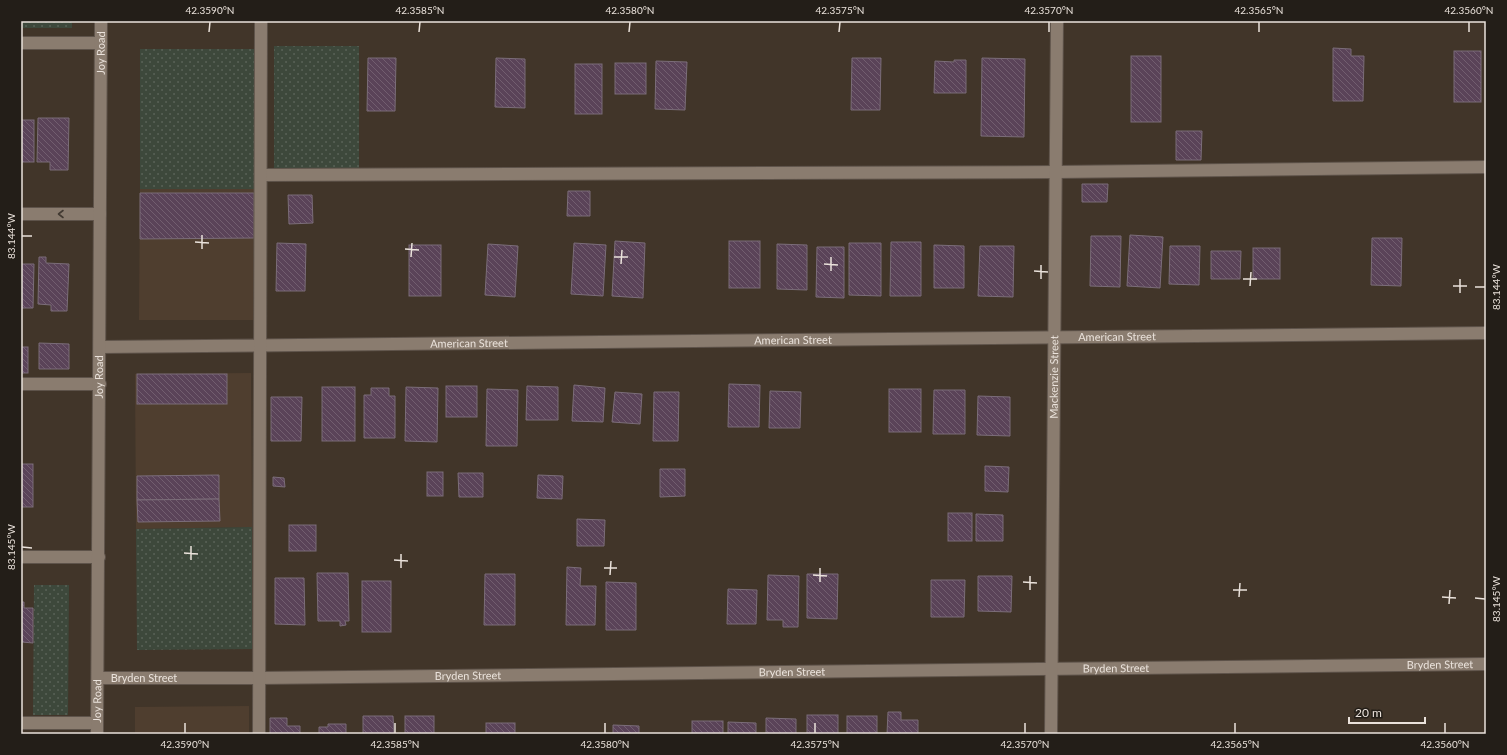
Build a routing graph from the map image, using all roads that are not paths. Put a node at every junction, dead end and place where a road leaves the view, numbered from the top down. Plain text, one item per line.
1 (101, 21) edge
2 (262, 21) edge
3 (1057, 21) edge
4 (21, 43) edge
5 (101, 43) junction
6 (1486, 168) edge
7 (1056, 172) junction
8 (261, 175) junction
9 (21, 214) edge
10 (100, 214) junction
11 (1486, 333) edge
12 (1054, 337) junction
13 (260, 345) junction
14 (100, 347) junction
15 (21, 384) edge
16 (100, 384) junction
17 (21, 557) edge
18 (99, 557) junction
19 (1486, 664) edge
20 (1052, 669) junction
21 (98, 678) junction
22 (259, 678) junction
23 (21, 723) edge
24 (97, 729) edge
25 (259, 734) edge
26 (1052, 734) edge

1 - 5 street, Joy Road
2 - 8 street
3 - 7 street, Mackenzie Street
4 - 5 street
5 - 10 street, Joy Road
6 - 7 street
7 - 8 street
7 - 12 street, Mackenzie Street
8 - 13 street
10 -> 9 street
10 - 14 street, Joy Road
11 - 12 street, American Street
12 - 13 street, American Street
12 - 20 street, Mackenzie Street
13 - 14 street, American Street
13 - 22 street
14 - 16 street, Joy Road
15 - 16 street
16 - 18 street, Joy Road
17 - 18 street
18 - 21 street, Joy Road
19 - 20 street, Bryden Street
20 - 22 street, Bryden Street
20 - 26 street, Mackenzie Street
21 - 22 street, Bryden Street
21 - 24 street, Joy Road
22 - 25 street
23 - 24 street

